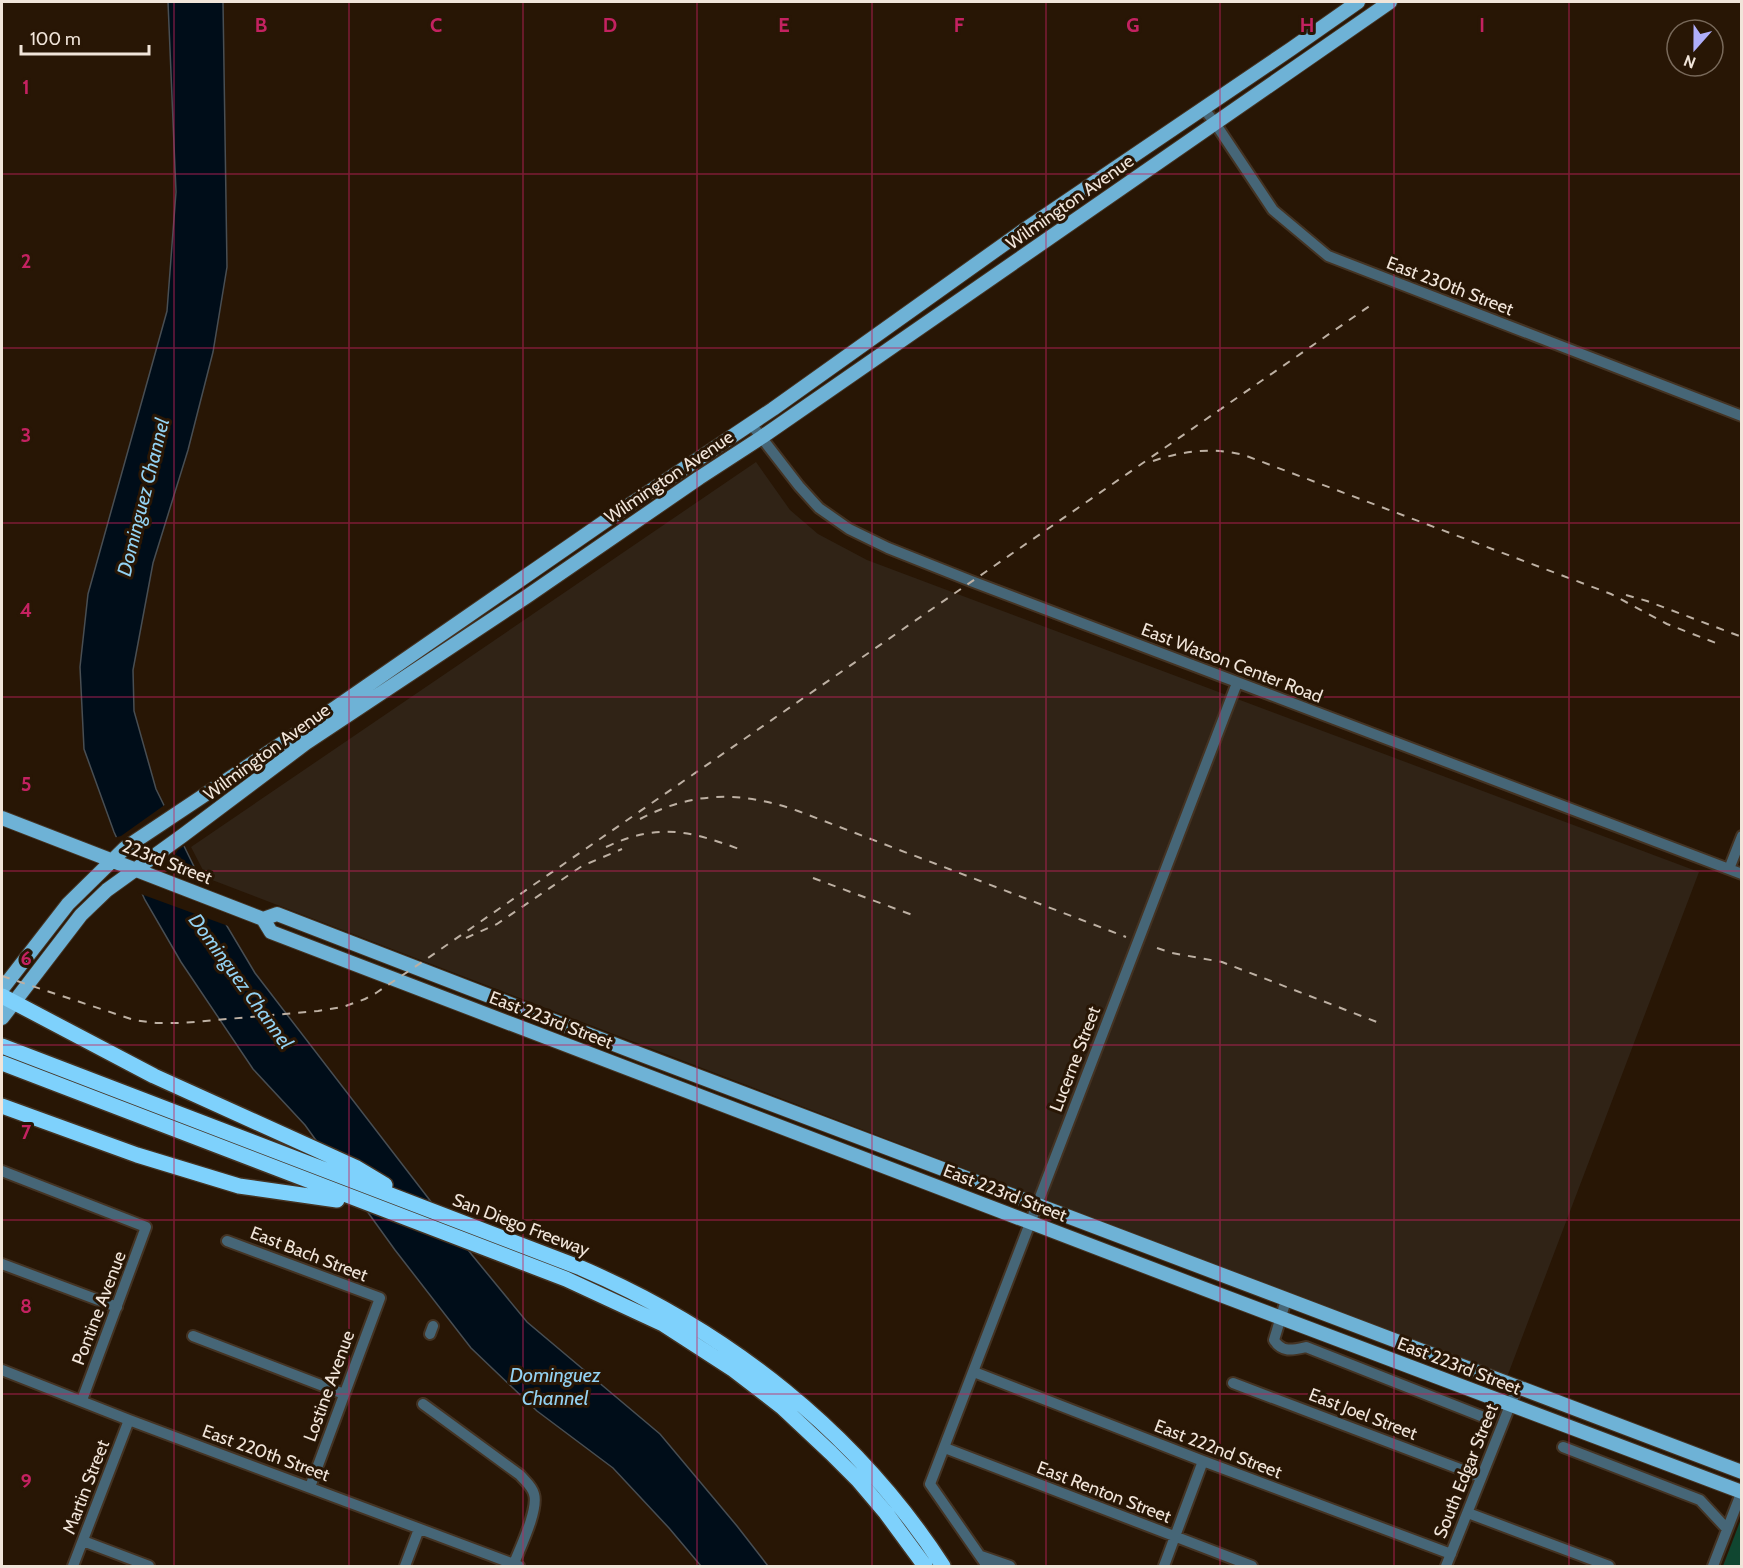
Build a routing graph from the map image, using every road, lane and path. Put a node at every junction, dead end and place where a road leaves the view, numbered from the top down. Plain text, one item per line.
1 (1358, 2) edge
2 (1390, 2) edge
3 (1204, 109) junction
4 (1215, 123) junction
5 (1742, 416) edge
6 (751, 424) junction
7 (762, 437) junction
8 (463, 621) junction
9 (472, 633) junction
10 (1237, 682) junction
11 (2, 818) edge
12 (1742, 836) edge
13 (107, 860) junction
14 (136, 869) junction
15 (1729, 869) junction
16 (1742, 874) edge
17 (218, 901) joint
18 (263, 919) junction
19 (39, 941) junction
20 (51, 954) junction
21 (2, 989) edge
22 (8, 999) edge
23 (2, 1018) edge
24 (4, 1059) edge
25 (2, 1106) edge
26 (2, 1171) edge
27 (337, 1200) junction
28 (1037, 1205) junction
29 (424, 1208) junction
30 (1031, 1222) junction
31 (227, 1240) dead end
32 (486, 1249) junction
33 (2, 1264) edge
34 (380, 1298) joint
35 (1286, 1300) junction
36 (117, 1307) junction
37 (1280, 1317) junction
38 (193, 1336) dead end
39 (2, 1370) edge
40 (974, 1372) junction
41 (1233, 1383) dead end
42 (1518, 1388) junction
43 (344, 1394) junction
44 (82, 1400) junction
45 (423, 1404) dead end
46 (1510, 1405) junction
47 (1481, 1416) dead end
48 (129, 1420) junction
49 (1563, 1447) dead end
50 (945, 1448) junction
51 (1203, 1461) junction
52 (1742, 1472) edge
53 (1481, 1477) junction
54 (310, 1487) junction
55 (1741, 1491) edge
56 (1468, 1513) junction
57 (419, 1529) junction
58 (1727, 1529) junction
59 (1174, 1537) junction
60 (83, 1541) junction
61 (1451, 1554) junction
62 (981, 1556) junction
63 (73, 1566) edge
64 (149, 1566) edge
65 (405, 1566) edge
66 (515, 1566) edge
67 (914, 1566) edge
68 (924, 1566) edge
69 (932, 1566) edge
70 (943, 1566) edge
71 (987, 1566) edge
72 (1010, 1566) edge
73 (1164, 1566) edge
74 (1252, 1566) edge
75 (1446, 1566) edge
76 (1609, 1566) edge
77 (1713, 1566) edge

1 - 3 main road, Wilmington Avenue
2 - 4 main road, Wilmington Avenue
3 - 4 street, East 230th Street
3 - 6 main road, Wilmington Avenue
4 - 5 street, East 230th Street
4 - 7 main road, Wilmington Avenue
6 - 7 street, East Watson Center Road
6 - 8 main road, Wilmington Avenue
7 - 9 main road, Wilmington Avenue
7 - 10 street, East Watson Center Road
8 - 9 main road
8 - 13 main road, Wilmington Avenue
9 - 14 main road, Wilmington Avenue
10 - 15 street, East Watson Center Road
10 - 28 street, Lucerne Street
11 - 13 main road
12 - 15 street
13 - 14 main road, 223rd Street
13 - 19 main road, Wilmington Avenue
14 - 17 main road, 223rd Street
14 - 20 main road, Wilmington Avenue
15 - 16 street, East Watson Center Road
17 - 18 main road, East 223rd Street
18 - 28 main road, East 223rd Street
18 - 30 main road, East 223rd Street
19 - 20 main road
19 - 21 main road, Wilmington Avenue
20 - 22 main road, Wilmington Avenue
22 - 23 main road, Wilmington Avenue
22 - 29 highway
24 - 27 highway
24 - 29 highway, San Diego Freeway
24 - 32 highway
25 - 27 highway
26 - 36 street, Pontine Avenue
27 - 32 highway
28 - 30 street, Lucerne Street
28 - 35 main road, East 223rd Street
29 - 70 highway, San Diego Freeway
30 - 37 main road, East 223rd Street
30 - 40 street, Lucerne Street
31 - 34 street, East Bach Street
32 - 67 highway
32 - 68 highway
32 - 69 highway
33 - 36 street
34 - 43 street, Lostine Avenue
35 - 37 street
35 - 42 main road, East 223rd Street
36 - 44 street, Pontine Avenue
37 - 46 main road, East 223rd Street
37 - 47 street
38 - 43 street
39 - 44 street, East 220th Street
40 - 50 street, Lucerne Street
40 - 51 street, East 222nd Street
41 - 53 street, East Joel Street
42 - 46 street, South Edgar Street
42 - 52 main road, East 223rd Street
43 - 54 street, Lostine Avenue
44 - 48 street, East 220th Street
45 - 66 street
46 - 53 street, South Edgar Street
46 - 55 main road, East 223rd Street
48 - 54 street, East 220th Street
48 - 60 street, Martin Street
49 - 58 street
50 - 59 street, East Renton Street
50 - 62 street
51 - 59 street
51 - 61 street, East 222nd Street
53 - 56 street, South Edgar Street
54 - 57 street, East 220th Street
55 - 58 street
56 - 61 street, South Edgar Street
56 - 76 street
57 - 65 street
57 - 66 street, East 220th Street
58 - 77 street
59 - 73 street
59 - 74 street, East Renton Street
60 - 63 street, Martin Street
60 - 64 street
61 - 75 street, South Edgar Street
62 - 71 street
62 - 72 street

